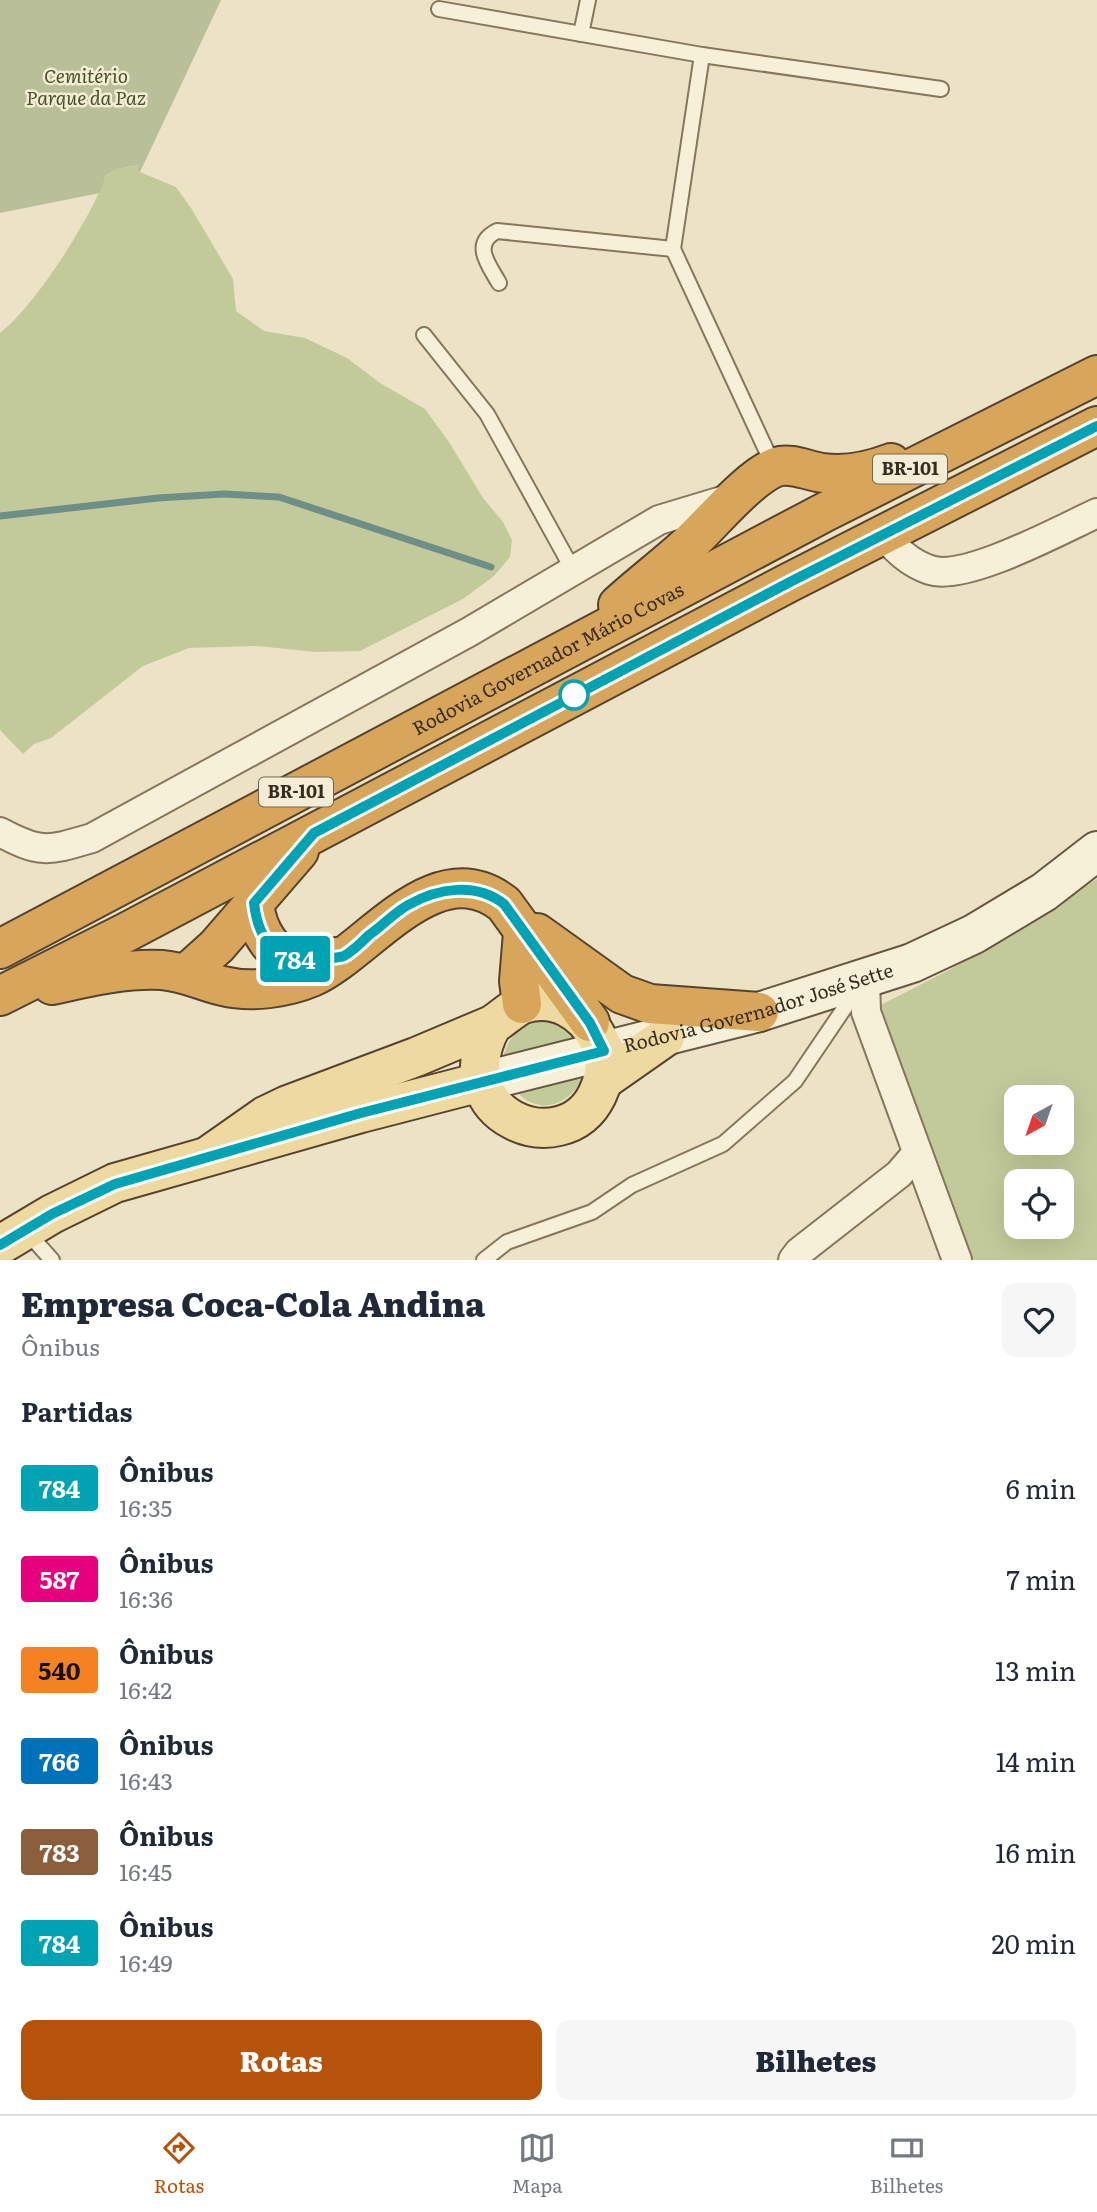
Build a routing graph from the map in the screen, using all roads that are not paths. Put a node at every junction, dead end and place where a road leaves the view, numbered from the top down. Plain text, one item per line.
1 (588, 0) edge
2 (439, 9) dead end
3 (581, 34) junction
4 (702, 55) junction
5 (941, 89) dead end
6 (673, 249) junction
7 (499, 283) dead end
8 (424, 335) dead end
9 (1097, 374) edge
10 (996, 425) junction
11 (1097, 426) edge
12 (791, 469) junction
13 (738, 496) junction
14 (825, 512) junction
15 (1097, 513) edge
16 (659, 520) junction
17 (883, 535) junction
18 (686, 547) junction
19 (573, 570) junction
20 (790, 582) junction
21 (549, 658) junction
22 (381, 747) junction
23 (0, 832) edge
24 (314, 833) junction
25 (1097, 851) edge
26 (254, 903) junction
27 (518, 924) junction
28 (125, 933) junction
29 (0, 949) edge
30 (343, 956) junction
31 (173, 971) junction
32 (865, 978) junction
33 (0, 996) edge
34 (759, 1012) junction
35 (507, 1015) junction
36 (600, 1051) junction
37 (491, 1097) junction
38 (917, 1153) junction
39 (208, 1156) junction
40 (12, 1237) edge
41 (52, 1260) edge
42 (484, 1260) edge
43 (793, 1260) edge
44 (957, 1260) edge

1 - 3 lane
2 - 3 lane
3 - 4 lane
4 - 5 lane
4 - 6 lane
6 - 7 lane
6 - 12 lane
8 - 19 lane
9 - 10 highway, Rodovia Governador Mário Covas / BR-101
10 - 12 highway
10 - 14 highway, Rodovia Governador Mário Covas / BR-101
11 - 17 highway, BR-101
12 - 13 highway
12 - 14 highway
13 - 16 street
13 - 18 highway
14 - 20 highway
14 - 21 highway, Rodovia Governador Mário Covas / BR-101
15 - 17 street
16 - 18 street
16 - 19 street
17 - 20 highway, BR-101
18 - 21 highway
19 - 23 street
20 - 24 highway, BR-101
21 - 22 highway, Rodovia Governador Mário Covas / BR-101
22 - 28 highway
22 - 29 highway, Rodovia Governador Mário Covas / BR-101
24 - 26 highway
24 - 28 highway, BR-101
25 - 32 main road, Rodovia Governador José Sette
26 - 30 highway
26 - 31 highway
27 - 30 highway
27 - 34 highway
27 - 35 highway
27 - 36 highway
28 - 31 highway
28 - 33 highway, BR-101
30 - 31 highway
31 - 33 highway
32 - 34 main road, Rodovia Governador José Sette
32 - 38 street
32 - 42 lane
34 - 36 main road, Rodovia Governador José Sette
35 - 36 main road
35 - 37 main road
35 - 39 main road
36 - 37 main road, Rodovia Governador José Sette
36 - 37 main road
37 - 39 main road
38 - 43 street
38 - 44 street
39 - 40 main road
40 - 41 lane

